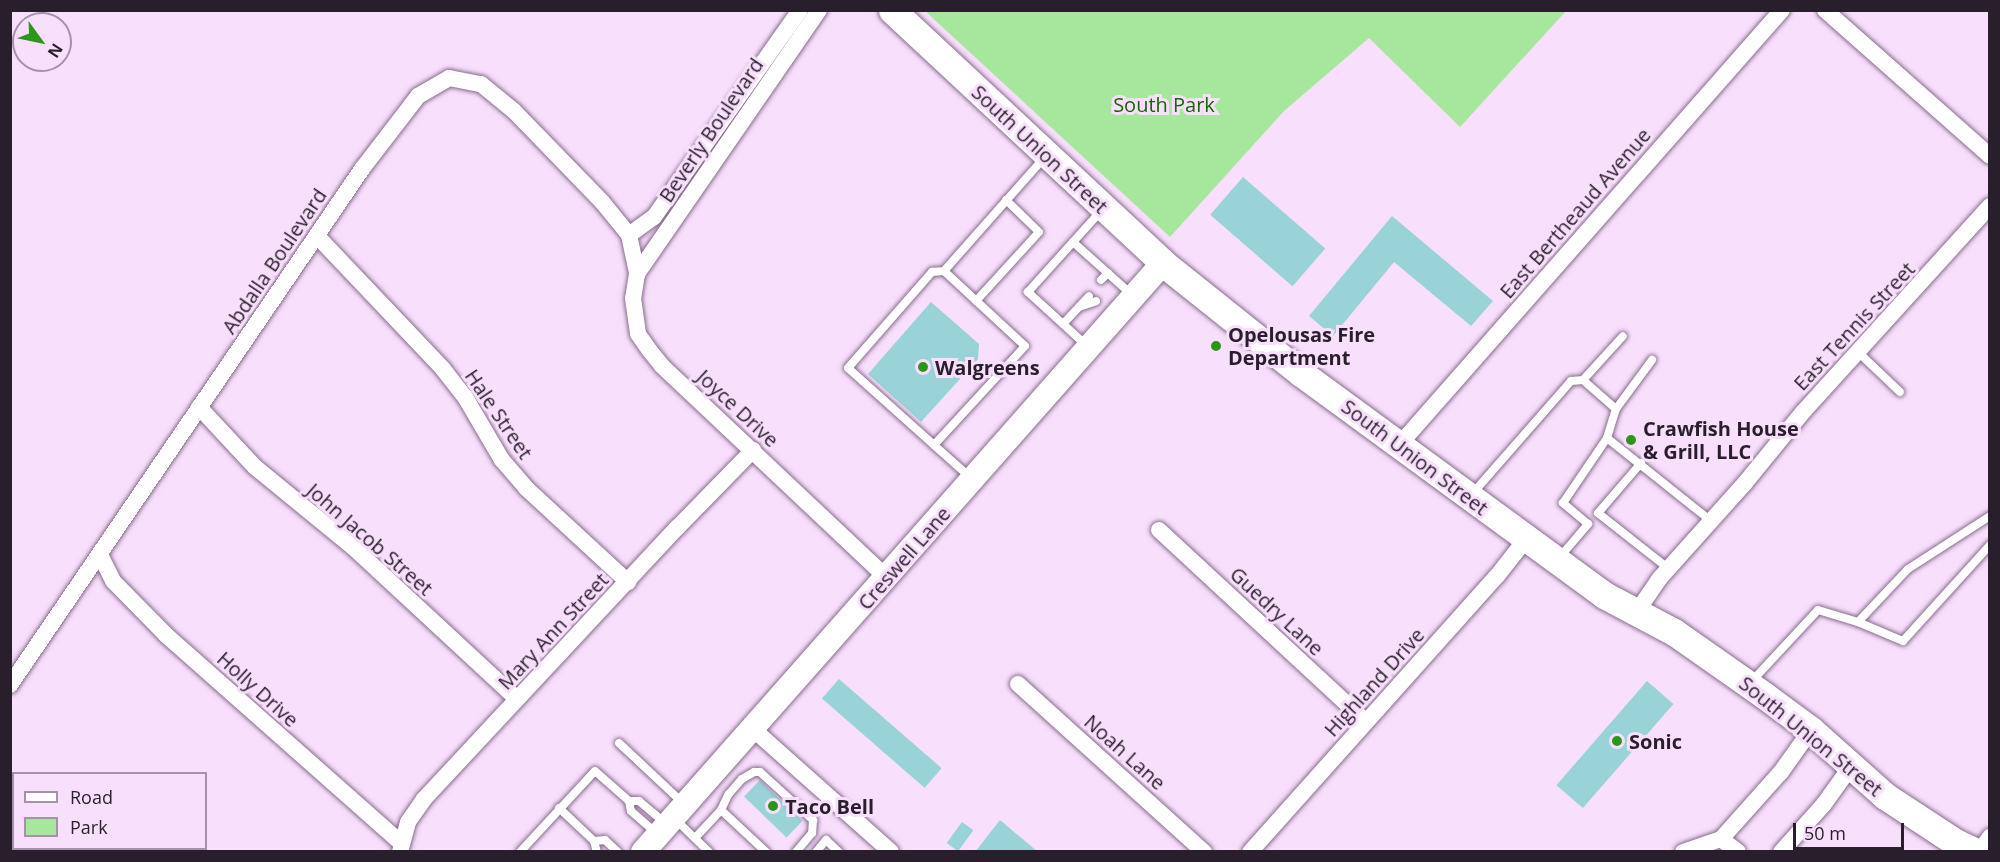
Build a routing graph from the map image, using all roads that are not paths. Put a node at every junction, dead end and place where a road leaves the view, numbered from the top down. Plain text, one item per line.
1 (800, 10) edge
2 (819, 10) edge
3 (892, 10) edge
4 (1782, 10) edge
5 (1825, 10) edge
6 (1989, 153) edge
7 (1046, 155) junction
8 (1006, 200) junction
9 (1989, 206) edge
10 (1104, 208) junction
11 (654, 217) junction
12 (671, 227) junction
13 (629, 235) junction
14 (317, 236) junction
15 (1073, 242) junction
16 (1163, 263) junction
17 (944, 271) junction
18 (1108, 273) junction
19 (637, 274) junction
20 (1102, 281) dead end
21 (1089, 296) dead end
22 (1134, 296) junction
23 (976, 301) junction
24 (1063, 324) junction
25 (1623, 336) dead end
26 (1089, 347) junction
27 (1858, 352) junction
28 (1652, 360) dead end
29 (1583, 380) junction
30 (1900, 392) dead end
31 (199, 407) junction
32 (1616, 409) junction
33 (1607, 438) junction
34 (1400, 444) junction
35 (934, 445) junction
36 (753, 450) junction
37 (1641, 463) junction
38 (972, 479) junction
39 (1469, 498) junction
40 (1598, 513) junction
41 (1989, 516) edge
42 (1711, 521) junction
43 (1588, 524) junction
44 (1159, 530) dead end
45 (1526, 539) junction
46 (1989, 545) edge
47 (99, 555) junction
48 (1558, 560) junction
49 (1668, 568) junction
50 (887, 578) junction
51 (628, 582) junction
52 (1636, 613) junction
53 (1858, 622) junction
54 (1018, 684) dead end
55 (1748, 684) junction
56 (10, 685) edge
57 (517, 699) junction
58 (1366, 722) junction
59 (753, 729) junction
60 (1811, 730) junction
61 (618, 743) dead end
62 (1852, 765) junction
63 (629, 801) junction
64 (559, 808) junction
65 (721, 810) junction
66 (665, 827) edge
67 (1989, 837) edge
68 (695, 838) junction
69 (1721, 839) junction
70 (594, 841) junction
71 (401, 848) edge
72 (1965, 849) edge
73 (520, 852) edge
74 (597, 852) edge
75 (618, 852) edge
76 (709, 852) edge
77 (766, 852) edge
78 (796, 852) edge
79 (816, 852) edge
80 (839, 852) edge
81 (891, 852) edge
82 (1204, 852) edge
83 (1250, 852) edge
84 (1683, 852) edge
85 (1738, 852) edge
86 (1781, 852) edge

1 - 11 street, Beverly Boulevard
2 - 12 street, Beverly Boulevard
3 - 7 main road, South Union Street
4 - 34 street, East Bertheaud Avenue
5 - 6 street
7 - 8 lane
7 - 10 main road, South Union Street
8 - 17 lane
8 - 23 lane
9 - 27 street, East Tennis Street
10 - 15 lane
10 - 16 main road, South Union Street
11 - 12 street
11 - 13 street, Beverly Boulevard
12 - 19 street, Beverly Boulevard
13 - 14 street, Abdalla Boulevard
13 - 19 street, Joyce Drive
14 - 31 street, Abdalla Boulevard
14 - 51 street, Hale Street
15 - 18 lane
15 - 24 lane
16 - 22 main road, Creswell Lane
16 - 34 main road, South Union Street
17 - 23 lane
17 - 35 lane
18 - 20 lane
18 - 22 lane
19 - 36 street, Joyce Drive
21 - 24 lane
22 - 26 main road, Creswell Lane
23 - 35 lane
24 - 26 lane
25 - 29 lane
26 - 38 main road, Creswell Lane
27 - 30 lane
27 - 42 street, East Tennis Street
28 - 32 lane
29 - 32 lane
29 - 39 lane
31 - 47 street, Abdalla Boulevard
31 - 57 street, John Jacob Street
32 - 33 lane
33 - 37 lane
33 - 43 lane
34 - 39 main road, South Union Street
35 - 38 lane
36 - 50 street, Joyce Drive
36 - 51 street, Mary Ann Street
37 - 40 lane
37 - 42 lane
38 - 50 main road, Creswell Lane
39 - 45 main road, South Union Street
40 - 43 lane
40 - 49 lane
41 - 53 lane
42 - 49 street, East Tennis Street
43 - 48 lane
44 - 58 street, Guedry Lane
45 - 48 main road, South Union Street
45 - 58 street, Highland Drive
46 - 53 lane
47 - 56 street, Abdalla Boulevard
47 - 71 street, Holly Drive
48 - 52 main road, South Union Street
49 - 52 street, East Tennis Street
50 - 59 main road, Creswell Lane
51 - 57 street, Mary Ann Street
52 - 55 main road, South Union Street
53 - 55 lane
54 - 82 street, Noah Lane
55 - 60 main road, South Union Street
57 - 71 street, Mary Ann Street
58 - 83 street, Highland Drive
59 - 66 main road, Creswell Lane
59 - 81 street
60 - 62 main road, South Union Street
60 - 69 street
61 - 66 lane
62 - 72 main road, South Union Street
62 - 86 street
63 - 64 lane
63 - 66 lane
63 - 66 lane
64 - 70 lane
64 - 73 lane
65 - 68 lane
65 - 77 lane
65 - 78 lane
66 - 68 lane
67 - 72 street
68 - 76 lane
69 - 84 street
69 - 85 street
70 - 74 lane
70 - 75 lane
79 - 80 lane

